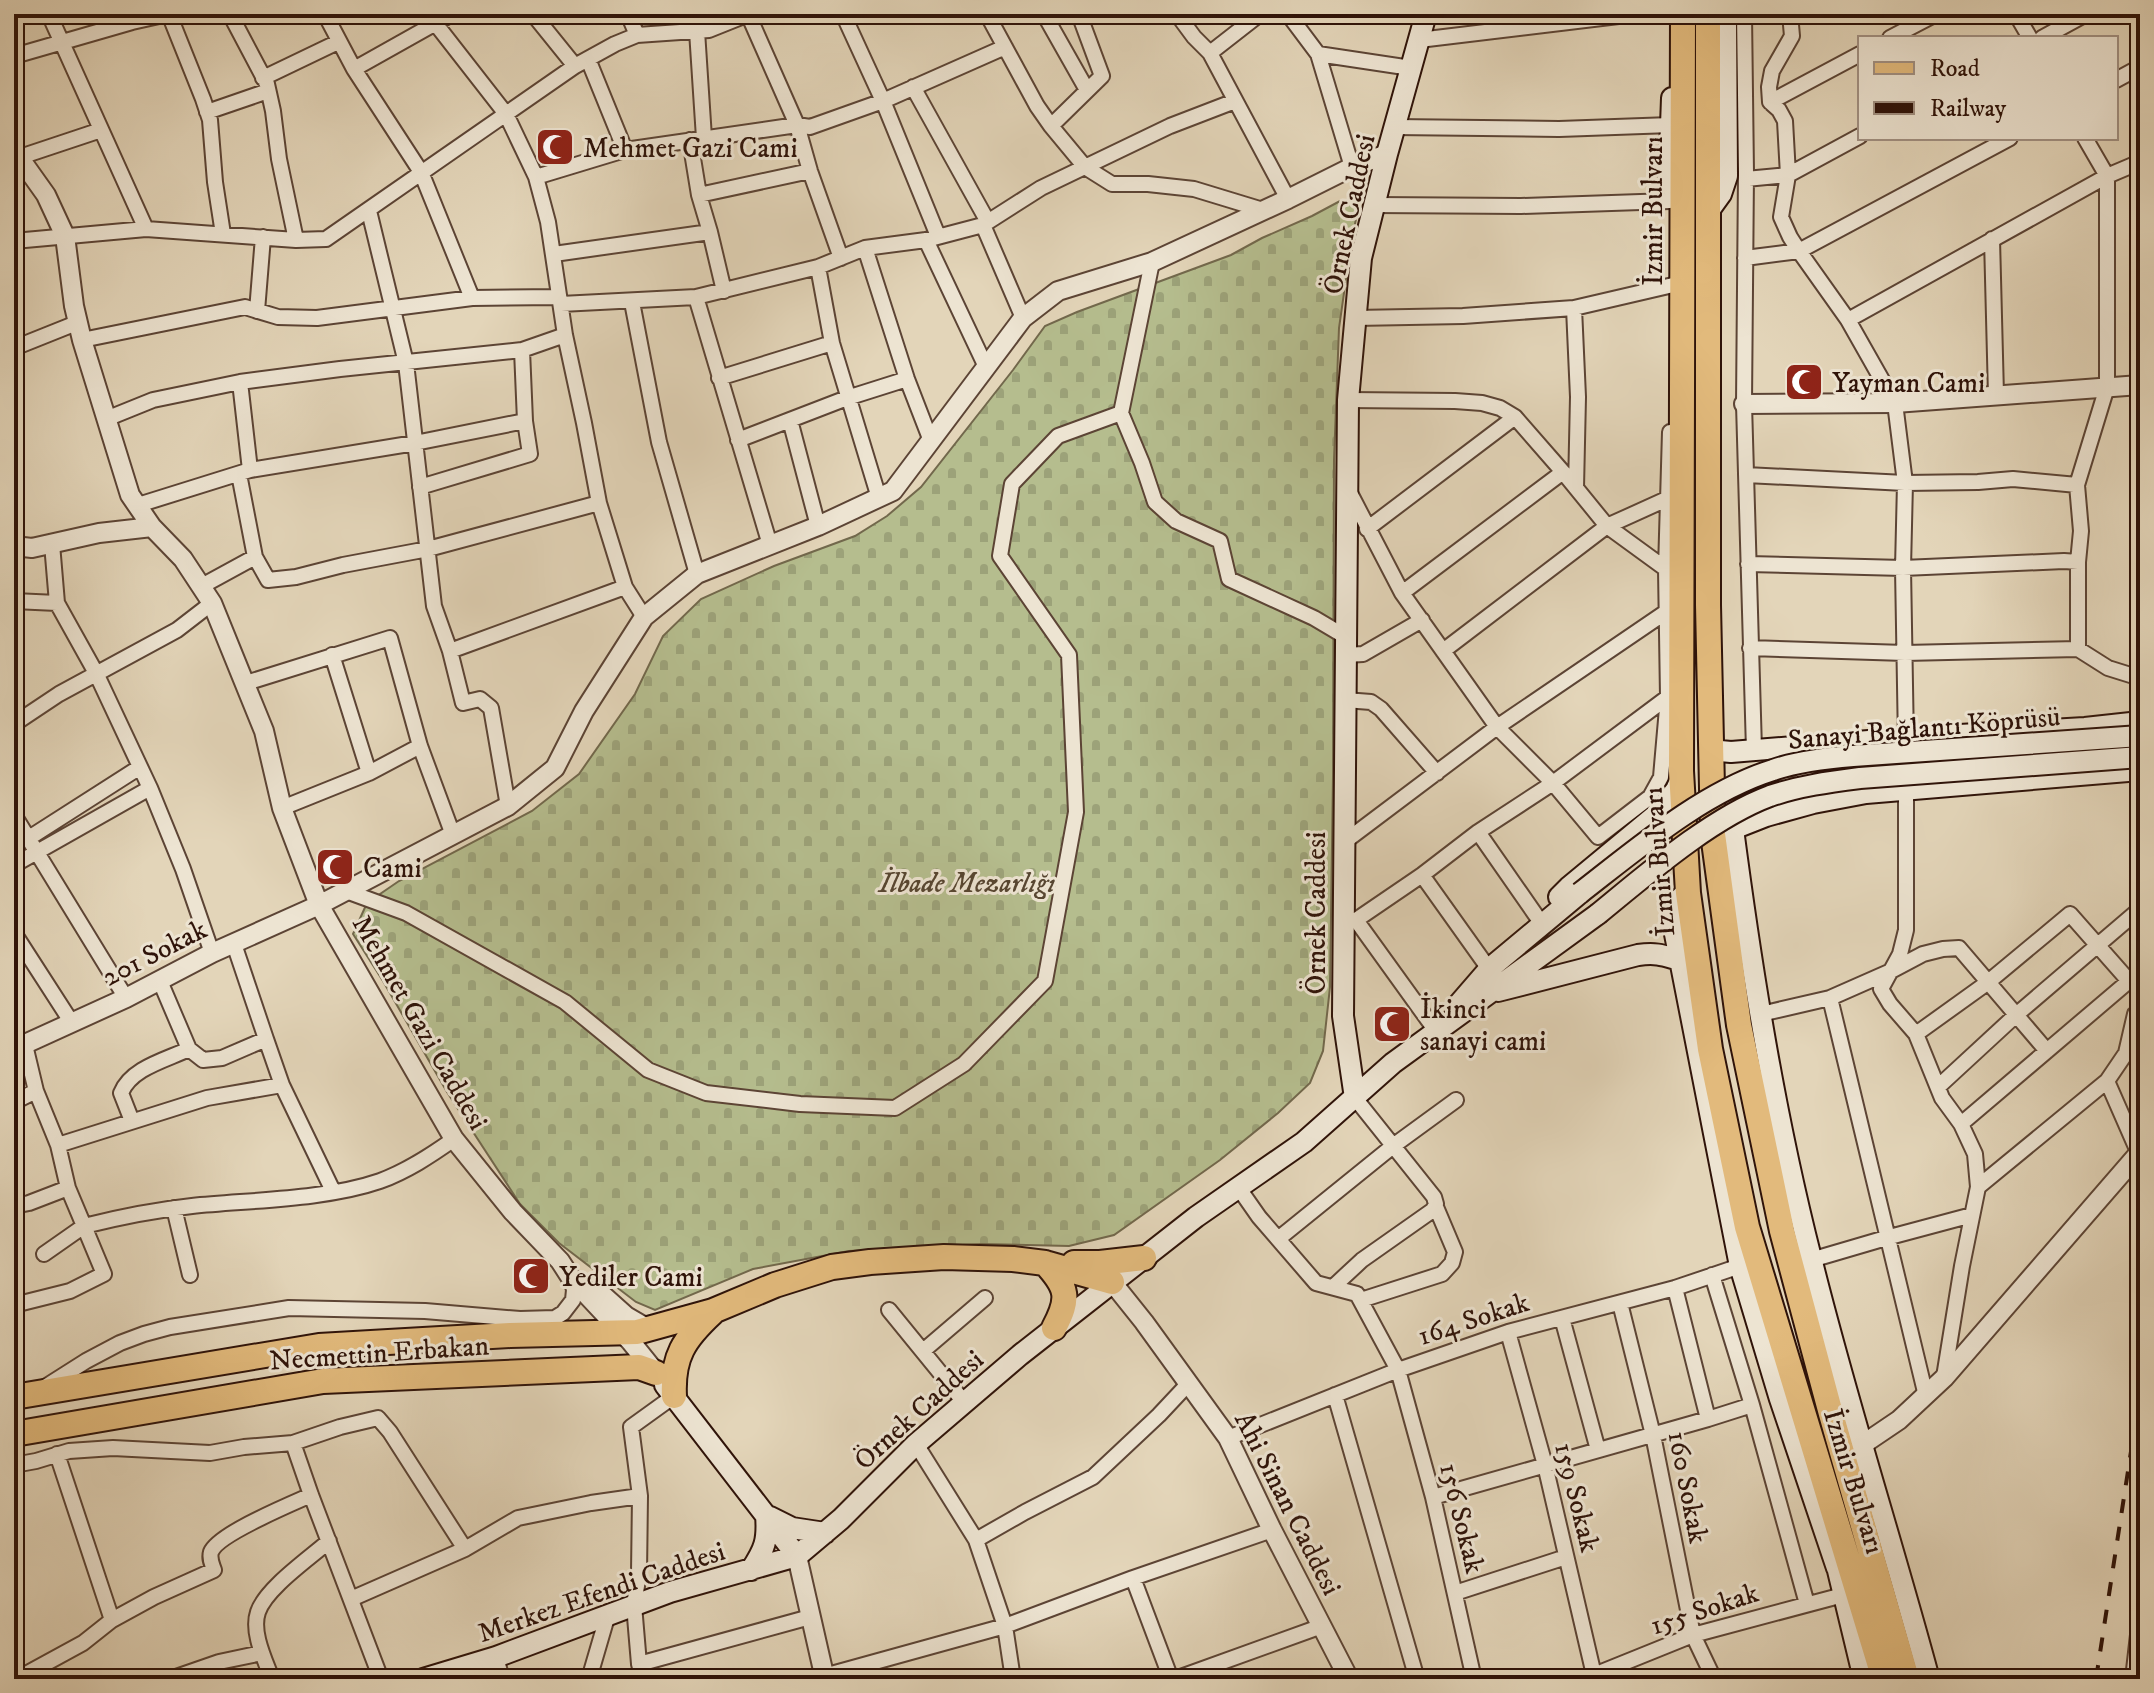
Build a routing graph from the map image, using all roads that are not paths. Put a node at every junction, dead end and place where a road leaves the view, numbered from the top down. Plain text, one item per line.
1 (49, 14) edge
2 (168, 14) edge
3 (230, 14) edge
4 (325, 14) edge
5 (452, 14) edge
6 (533, 14) edge
7 (628, 14) edge
8 (749, 14) edge
9 (843, 14) edge
10 (987, 14) edge
11 (1044, 14) edge
12 (1079, 14) edge
13 (1177, 14) edge
14 (1260, 14) edge
15 (1288, 14) edge
16 (1426, 14) edge
17 (1635, 14) edge
18 (1675, 14) edge
19 (1683, 14) edge
20 (1708, 14) edge
21 (1738, 14) edge
22 (1775, 14) edge
23 (1790, 14) edge
24 (1936, 14) edge
25 (2016, 14) edge
26 (2086, 14) edge
27 (131, 18) edge
28 (431, 19) edge
29 (697, 31) junction
30 (637, 35) junction
31 (1894, 36) edge
32 (2029, 36) edge
33 (2046, 36) edge
34 (1419, 40) junction
35 (338, 42) junction
36 (62, 43) junction
37 (1005, 47) junction
38 (1210, 53) junction
39 (1318, 54) junction
40 (1858, 55) edge
41 (14, 56) edge
42 (582, 62) junction
43 (2140, 67) edge
44 (1411, 68) junction
45 (354, 69) junction
46 (2118, 79) edge
47 (266, 85) junction
48 (913, 87) junction
49 (1087, 90) junction
50 (883, 101) junction
51 (1235, 101) junction
52 (1770, 102) junction
53 (207, 112) junction
54 (506, 114) junction
55 (797, 125) junction
56 (1671, 125) junction
57 (1051, 126) junction
58 (1394, 127) junction
59 (101, 130) junction
60 (1858, 137) edge
61 (697, 139) junction
62 (2006, 140) edge
63 (2086, 140) edge
64 (625, 150) junction
65 (17, 154) edge
66 (1387, 154) junction
67 (2140, 162) edge
68 (1085, 167) junction
69 (1352, 167) junction
70 (810, 171) junction
71 (421, 172) junction
72 (1788, 175) junction
73 (2107, 176) junction
74 (536, 177) junction
75 (1746, 179) junction
76 (699, 195) junction
77 (1288, 199) junction
78 (1676, 204) junction
79 (1374, 205) junction
80 (1263, 210) junction
81 (369, 211) junction
82 (1708, 212) junction
83 (985, 223) junction
84 (146, 229) junction
85 (710, 232) junction
86 (223, 234) junction
87 (65, 236) junction
88 (263, 237) junction
89 (932, 238) junction
90 (1992, 239) junction
91 (296, 240) junction
92 (14, 241) edge
93 (865, 248) junction
94 (1799, 251) junction
95 (554, 254) junction
96 (841, 258) junction
97 (1745, 258) junction
98 (1152, 262) junction
99 (818, 267) junction
100 (1673, 285) junction
101 (724, 291) junction
102 (696, 297) junction
103 (472, 298) junction
104 (560, 301) junction
105 (632, 302) junction
106 (391, 308) junction
107 (1574, 308) junction
108 (257, 311) junction
109 (1023, 318) junction
110 (1355, 318) junction
111 (1848, 320) junction
112 (80, 331) junction
113 (565, 335) junction
114 (832, 343) junction
115 (14, 348) edge
116 (522, 350) junction
117 (406, 363) junction
118 (986, 367) junction
119 (719, 378) junction
120 (907, 379) junction
121 (240, 382) junction
122 (2140, 385) edge
123 (2107, 387) junction
124 (1996, 395) junction
125 (847, 398) junction
126 (1348, 400) junction
127 (1895, 403) junction
128 (1744, 404) junction
129 (1121, 413) junction
130 (1515, 417) junction
131 (106, 419) junction
132 (790, 420) junction
133 (525, 421) junction
134 (738, 440) junction
135 (931, 441) junction
136 (415, 443) junction
137 (244, 472) junction
138 (1563, 472) junction
139 (1746, 475) junction
140 (1905, 483) junction
141 (2077, 485) junction
142 (420, 487) junction
143 (1347, 487) junction
144 (1576, 488) junction
145 (879, 498) junction
146 (1669, 498) junction
147 (599, 503) junction
148 (138, 505) junction
149 (818, 526) junction
150 (1607, 526) junction
151 (152, 527) junction
152 (1367, 529) junction
153 (52, 544) junction
154 (770, 545) junction
155 (14, 546) edge
156 (428, 549) junction
157 (255, 557) junction
158 (2078, 562) junction
159 (1748, 564) junction
160 (1903, 568) junction
161 (1666, 569) junction
162 (697, 574) junction
163 (200, 587) junction
164 (625, 587) junction
165 (1402, 593) junction
166 (14, 601) edge
167 (57, 603) junction
168 (212, 603) junction
169 (1666, 612) junction
170 (644, 617) junction
171 (1422, 620) junction
172 (1346, 646) junction
173 (1750, 648) junction
174 (2078, 649) junction
175 (450, 651) junction
176 (1443, 651) junction
177 (1905, 653) junction
178 (332, 655) junction
179 (96, 673) junction
180 (2140, 678) edge
181 (246, 683) junction
182 (1668, 697) junction
183 (1345, 700) junction
184 (2140, 722) edge
185 (14, 724) edge
186 (1497, 727) junction
187 (2140, 736) edge
188 (1906, 738) junction
189 (1711, 745) junction
190 (420, 746) junction
191 (1754, 750) junction
192 (140, 767) junction
193 (2140, 767) edge
194 (369, 773) junction
195 (1437, 773) junction
196 (1681, 779) junction
197 (1553, 783) junction
198 (150, 788) junction
199 (1906, 790) junction
200 (508, 806) junction
201 (282, 808) junction
202 (14, 815) edge
203 (1733, 829) junction
204 (1478, 832) junction
205 (453, 835) junction
206 (1343, 843) junction
207 (33, 844) junction
208 (1604, 845) junction
209 (1715, 846) junction
210 (14, 865) edge
211 (1422, 875) junction
212 (346, 891) junction
213 (319, 905) junction
214 (2140, 909) edge
215 (1350, 920) junction
216 (1545, 921) junction
217 (14, 933) edge
218 (234, 944) junction
219 (2097, 944) junction
220 (212, 953) junction
221 (1689, 963) junction
222 (1489, 969) junction
223 (1889, 972) junction
224 (2134, 976) edge
225 (160, 981) junction
226 (1987, 983) junction
227 (1486, 994) junction
228 (126, 998) junction
229 (1830, 998) junction
230 (1761, 1014) junction
231 (2135, 1014) dead end
232 (2016, 1015) junction
233 (72, 1023) junction
234 (1436, 1030) junction
235 (1916, 1034) junction
236 (266, 1039) junction
237 (19, 1047) edge
238 (189, 1049) junction
239 (2047, 1051) junction
240 (2107, 1081) junction
241 (282, 1085) junction
242 (1938, 1087) junction
243 (36, 1091) junction
244 (1355, 1098) junction
245 (1456, 1100) dead end
246 (14, 1102) edge
247 (132, 1121) junction
248 (1961, 1124) junction
249 (454, 1139) junction
250 (58, 1145) junction
251 (1393, 1146) junction
252 (2140, 1153) edge
253 (1238, 1187) junction
254 (1978, 1187) junction
255 (68, 1188) junction
256 (333, 1191) junction
257 (1435, 1202) junction
258 (14, 1206) edge
259 (174, 1208) junction
260 (1972, 1215) junction
261 (84, 1226) junction
262 (1886, 1238) junction
263 (1278, 1239) junction
264 (44, 1254) dead end
265 (1144, 1258) junction
266 (1811, 1260) junction
267 (560, 1261) junction
268 (1045, 1263) junction
269 (1740, 1266) junction
270 (190, 1275) dead end
271 (1712, 1275) junction
272 (571, 1278) junction
273 (1112, 1282) junction
274 (1333, 1287) junction
275 (1675, 1288) junction
276 (588, 1297) junction
277 (985, 1298) dead end
278 (1361, 1300) junction
279 (1620, 1303) junction
280 (14, 1305) edge
281 (889, 1310) dead end
282 (713, 1311) junction
283 (1562, 1318) junction
284 (1054, 1328) junction
285 (650, 1330) junction
286 (1508, 1332) junction
287 (569, 1333) junction
288 (624, 1334) junction
289 (923, 1351) junction
290 (1398, 1370) junction
291 (656, 1373) junction
292 (1944, 1378) junction
293 (1189, 1383) junction
294 (25, 1395) edge
295 (1335, 1395) junction
296 (674, 1396) junction
297 (1926, 1396) junction
298 (964, 1402) junction
299 (1752, 1405) junction
300 (1831, 1414) junction
301 (1708, 1419) junction
302 (14, 1434) edge
303 (1653, 1435) junction
304 (1228, 1438) junction
305 (1860, 1441) junction
306 (293, 1443) junction
307 (916, 1444) junction
308 (1814, 1447) junction
309 (1598, 1450) junction
310 (57, 1454) junction
311 (14, 1465) edge
312 (1545, 1465) junction
313 (311, 1495) junction
314 (640, 1496) junction
315 (1433, 1497) junction
316 (766, 1515) junction
317 (1272, 1530) junction
318 (825, 1533) junction
319 (976, 1540) junction
320 (329, 1541) junction
321 (465, 1549) junction
322 (797, 1556) junction
323 (1566, 1557) junction
324 (1837, 1568) junction
325 (751, 1570) junction
326 (1133, 1578) junction
327 (1455, 1593) junction
328 (1843, 1595) junction
329 (351, 1599) junction
330 (1807, 1604) junction
331 (634, 1605) junction
332 (608, 1614) junction
333 (810, 1617) junction
334 (2140, 1617) edge
335 (112, 1620) junction
336 (1005, 1626) junction
337 (1322, 1626) junction
338 (1693, 1635) junction
339 (262, 1653) junction
340 (496, 1657) junction
341 (641, 1672) edge
342 (1589, 1677) edge
343 (825, 1678) edge
344 (17, 1679) edge
345 (170, 1679) edge
346 (272, 1679) edge
347 (381, 1679) edge
348 (423, 1679) edge
349 (502, 1679) edge
350 (589, 1679) edge
351 (1013, 1679) edge
352 (1173, 1679) edge
353 (1349, 1679) edge
354 (1417, 1679) edge
355 (1474, 1679) edge
356 (1714, 1679) edge
357 (1864, 1679) edge
358 (1884, 1679) edge
359 (1907, 1679) edge
360 (1929, 1679) edge
361 (2133, 1679) edge

1 - 36 street
2 - 27 street
2 - 53 street
3 - 47 street
4 - 35 street
5 - 28 street
6 - 42 street
7 - 30 street
8 - 29 street
8 - 55 street
9 - 50 street
10 - 37 street
11 - 49 street
12 - 49 street
13 - 38 street
14 - 38 street
15 - 39 street
16 - 34 main road, Örnek Caddesi
17 - 34 street
18 - 56 main road
19 - 78 main road, İzmir Bulvarı
20 - 82 main road, İzmir Bulvarı
21 - 22 street
21 - 75 street
21 - 82 main road
23 - 52 street
24 - 31 street
25 - 32 street
26 - 33 street
27 - 36 street
28 - 45 street
28 - 54 street
29 - 30 street
29 - 61 street
30 - 42 street
34 - 44 main road, Örnek Caddesi
35 - 45 street
35 - 47 street
36 - 41 street
36 - 59 street
37 - 48 street
37 - 57 street
38 - 51 street
39 - 44 street
39 - 69 street
40 - 52 street
42 - 54 street
42 - 64 street
43 - 46 street
44 - 58 main road, Örnek Caddesi
45 - 71 street
47 - 53 street
47 - 91 street
48 - 50 street
48 - 83 street
49 - 57 street
50 - 55 street
50 - 89 street
51 - 68 street
51 - 77 street
52 - 72 street
53 - 86 street
54 - 71 street
54 - 74 street
55 - 61 street
55 - 70 street
56 - 58 street
56 - 78 main road
57 - 68 street
58 - 66 main road, Örnek Caddesi
59 - 65 street
59 - 84 street
60 - 72 street
61 - 64 street
61 - 76 street
62 - 94 street
63 - 73 street
64 - 74 street
65 - 87 street, Mehmet Gazi Caddesi
66 - 69 street, 201 Sokak
66 - 79 main road, Örnek Caddesi
67 - 73 street
68 - 80 street
68 - 83 street
69 - 77 street, 201 Sokak
70 - 76 street
70 - 96 street
71 - 81 street
71 - 103 street
72 - 75 street
72 - 94 street
73 - 90 street
73 - 123 street
74 - 95 street
75 - 97 street
76 - 85 street
77 - 80 street, 201 Sokak
78 - 79 street
78 - 100 street
78 - 196 main road, İzmir Bulvarı
79 - 110 main road, Örnek Caddesi
80 - 98 street, 201 Sokak
81 - 91 street
81 - 106 street
82 - 189 main road, İzmir Bulvarı
83 - 89 street
83 - 109 street
84 - 86 street
84 - 87 street
85 - 95 street
85 - 101 street
86 - 88 street
87 - 92 street
87 - 112 street, Mehmet Gazi Caddesi
88 - 91 street
88 - 108 street
89 - 93 street
89 - 118 street
90 - 111 street
90 - 124 street
93 - 96 street
93 - 120 street
94 - 97 street
94 - 111 street
95 - 104 street
96 - 99 street
97 - 128 street
98 - 109 street, 201 Sokak
98 - 129 street
99 - 101 street
99 - 114 street
100 - 107 street
100 - 146 street
101 - 102 street
102 - 105 street
102 - 119 street
103 - 104 street
103 - 106 street
104 - 105 street
104 - 113 street
105 - 162 street
106 - 108 street
106 - 117 street
107 - 110 street
107 - 144 street
108 - 112 street
109 - 118 street, 201 Sokak
110 - 126 main road, Örnek Caddesi
111 - 127 street
112 - 115 street
112 - 131 street, Mehmet Gazi Caddesi
113 - 116 street
113 - 147 street
114 - 119 street
114 - 125 street
116 - 117 street
116 - 133 street
117 - 121 street
117 - 136 street
118 - 135 street, 201 Sokak
119 - 134 street
120 - 125 street
120 - 135 street
121 - 131 street
121 - 137 street
122 - 123 street
123 - 124 street
123 - 141 street
124 - 127 street
125 - 132 street
125 - 145 street
126 - 130 street
126 - 143 main road, Örnek Caddesi
127 - 128 street
127 - 140 street
128 - 139 street
129 - 172 street
129 - 212 street
130 - 138 street
130 - 152 street
131 - 148 street, Mehmet Gazi Caddesi
132 - 134 street
132 - 149 street
133 - 136 street
133 - 142 street
134 - 154 street
135 - 145 street, 201 Sokak
136 - 137 street
136 - 142 street
137 - 148 street
137 - 157 street
138 - 144 street
138 - 165 street
139 - 140 street
139 - 159 street
140 - 141 street
140 - 160 street
141 - 158 street
142 - 156 street
143 - 152 street
143 - 172 main road, Örnek Caddesi
144 - 150 street
145 - 149 street, 201 Sokak
146 - 150 street
146 - 161 street
147 - 156 street
147 - 164 street
148 - 151 street, Mehmet Gazi Caddesi
149 - 154 street, 201 Sokak
150 - 161 street
150 - 176 street
151 - 153 street
151 - 163 street, Mehmet Gazi Caddesi
152 - 165 street
153 - 155 street
153 - 167 street
154 - 162 street, 201 Sokak
156 - 157 street
156 - 175 street
157 - 163 street
158 - 160 street
158 - 174 street
159 - 160 street
159 - 173 street
160 - 177 street
161 - 169 street
162 - 170 street, 201 Sokak
163 - 168 street, Mehmet Gazi Caddesi
164 - 170 street
164 - 175 street
165 - 171 street
166 - 167 street
167 - 179 street
168 - 179 street
168 - 181 street, Mehmet Gazi Caddesi
169 - 182 street
169 - 186 street
170 - 200 street, 201 Sokak
171 - 172 street
171 - 176 street
172 - 183 main road, Örnek Caddesi
173 - 177 street
173 - 191 street
174 - 177 street
174 - 180 street
175 - 200 street
176 - 186 street
177 - 188 street
178 - 181 street
178 - 190 street
178 - 194 street
179 - 185 street
179 - 192 street
181 - 201 street, Mehmet Gazi Caddesi
182 - 197 street
182 - 208 street
183 - 195 street
183 - 206 main road, Örnek Caddesi
184 - 188 main road
186 - 195 street
186 - 197 street
187 - 216 main road, Sanayi Bağlantı Köprüsü, bridge
188 - 191 main road
188 - 199 street
189 - 191 main road
189 - 209 main road, İzmir Bulvarı
190 - 194 street
190 - 205 street
192 - 198 street
192 - 207 street
193 - 199 main road
193 - 227 main road, Sanayi Bağlantı Köprüsü, bridge
194 - 201 street
195 - 206 street
196 - 208 main road
196 - 221 main road, İzmir Bulvarı
197 - 204 street
197 - 208 street
198 - 207 street
198 - 220 street
199 - 203 main road
199 - 223 street
200 - 205 street, 201 Sokak
201 - 213 street, Mehmet Gazi Caddesi
202 - 207 street
203 - 209 main road
203 - 230 main road
204 - 211 street
204 - 216 street
205 - 212 street, 201 Sokak
206 - 215 main road, Örnek Caddesi
207 - 210 street
207 - 228 street
208 - 216 main road
209 - 300 main road, İzmir Bulvarı
211 - 215 street
211 - 222 street
212 - 213 street, 201 Sokak
213 - 218 street, 201 Sokak
213 - 249 street, Mehmet Gazi Caddesi
214 - 219 street
215 - 234 street
215 - 244 main road, Örnek Caddesi
216 - 222 main road, Sanayi Bağlantı Köprüsü
217 - 233 street
218 - 220 street, 201 Sokak
218 - 236 street
219 - 224 street
219 - 226 street
219 - 232 street
220 - 225 street, 201 Sokak
221 - 227 main road
221 - 269 main road
221 - 308 main road, İzmir Bulvarı
222 - 234 main road, Sanayi Bağlantı Köprüsü
223 - 226 street
223 - 229 street
223 - 235 street
224 - 239 street
225 - 228 street, 201 Sokak
225 - 238 street
226 - 232 street
226 - 235 street
227 - 234 main road, Sanayi Bağlantı Köprüsü
228 - 233 street, 201 Sokak
229 - 230 street
229 - 262 street
230 - 266 main road
231 - 240 street
232 - 239 street
232 - 242 street
233 - 237 street, 201 Sokak
234 - 244 main road
235 - 242 street
236 - 238 street
236 - 241 street
237 - 243 street
238 - 247 street
239 - 248 street
240 - 252 street
240 - 254 street
241 - 247 street
241 - 256 street
242 - 248 street
243 - 246 street
243 - 250 street
244 - 251 street
244 - 253 main road, Örnek Caddesi
245 - 251 street
247 - 250 street
248 - 254 street
249 - 256 street
249 - 267 street, Mehmet Gazi Caddesi
250 - 255 street
251 - 257 street
251 - 263 street
252 - 292 street
253 - 263 street
253 - 265 main road, Örnek Caddesi
254 - 260 street
255 - 258 street
255 - 261 street
256 - 259 street
257 - 274 street
257 - 278 street
259 - 261 street
259 - 270 street
260 - 262 street
260 - 292 street
261 - 264 street
261 - 280 street
262 - 266 street
262 - 297 street
263 - 274 street
265 - 268 main road
265 - 273 main road, Örnek Caddesi
266 - 305 main road
267 - 272 street, Mehmet Gazi Caddesi
267 - 285 street, Mehmet Gazi Caddesi
268 - 273 main road
268 - 282 main road, Necmettin Erbakan
268 - 284 main road
269 - 271 street, 164 Sokak
269 - 324 main road
271 - 275 street, 164 Sokak
271 - 299 street
272 - 276 street, Mehmet Gazi Caddesi
272 - 294 street
273 - 284 main road, Örnek Caddesi
273 - 293 street, Ahi Sinan Caddesi
274 - 278 street
275 - 279 street, 164 Sokak
275 - 301 street
276 - 287 street
276 - 288 street, Mehmet Gazi Caddesi
277 - 289 street
278 - 290 street, 156 Sokak
279 - 283 street, 164 Sokak
279 - 303 street, 160 Sokak
281 - 289 street
282 - 285 main road, Necmettin Erbakan
282 - 296 main road
283 - 286 street, 164 Sokak
283 - 309 street
284 - 298 main road, Örnek Caddesi
285 - 288 main road, Necmettin Erbakan
286 - 290 street, 164 Sokak
286 - 312 street, 159 Sokak
287 - 288 main road, Necmettin Erbakan
287 - 294 main road, Necmettin Erbakan
288 - 291 street, Mehmet Gazi Caddesi
289 - 298 street
290 - 295 street, 164 Sokak
290 - 315 street, 156 Sokak
291 - 296 main road, Mehmet Gazi Caddesi
291 - 302 main road, Necmettin Erbakan
292 - 297 street
293 - 304 street, Ahi Sinan Caddesi
293 - 319 street
295 - 304 street, 164 Sokak
295 - 354 street
296 - 314 street
296 - 316 main road, Mehmet Gazi Caddesi
297 - 305 street
298 - 307 main road, Örnek Caddesi
299 - 301 street
299 - 330 street
300 - 305 main road
300 - 359 main road, İzmir Bulvarı
301 - 303 street
303 - 309 street
303 - 338 street, 160 Sokak
304 - 317 street, Ahi Sinan Caddesi
305 - 360 main road
306 - 310 street
306 - 313 street
306 - 321 street
307 - 318 main road, Örnek Caddesi
307 - 319 street
308 - 324 main road
308 - 358 main road, İzmir Bulvarı
309 - 312 street
310 - 311 street
310 - 335 street
312 - 315 street
312 - 323 street, 159 Sokak
313 - 320 street
313 - 335 street
314 - 321 street
314 - 331 street
315 - 327 street, 156 Sokak
316 - 318 main road
316 - 322 main road, Mehmet Gazi Caddesi
316 - 325 main road
317 - 326 street
317 - 337 street, Ahi Sinan Caddesi
318 - 322 main road, Örnek Caddesi
319 - 336 street
320 - 329 street
320 - 339 street
321 - 329 street
322 - 325 main road, Merkez Efendi Caddesi
322 - 333 street
323 - 327 street
323 - 342 street, 159 Sokak
324 - 328 main road
325 - 331 main road, Merkez Efendi Caddesi
326 - 336 street
326 - 352 street
327 - 355 street, 156 Sokak
328 - 330 street, 155 Sokak
328 - 357 main road
329 - 347 street
330 - 338 street, 155 Sokak
331 - 332 main road, Merkez Efendi Caddesi
331 - 341 street
332 - 340 main road, Merkez Efendi Caddesi
332 - 350 street
333 - 341 street
333 - 343 street
334 - 361 street
335 - 344 street
336 - 343 street
336 - 351 street
337 - 352 street
337 - 353 street, Ahi Sinan Caddesi
338 - 342 street, 155 Sokak
338 - 356 street, 160 Sokak
339 - 345 street
339 - 346 street
340 - 348 main road, Merkez Efendi Caddesi
340 - 349 street

